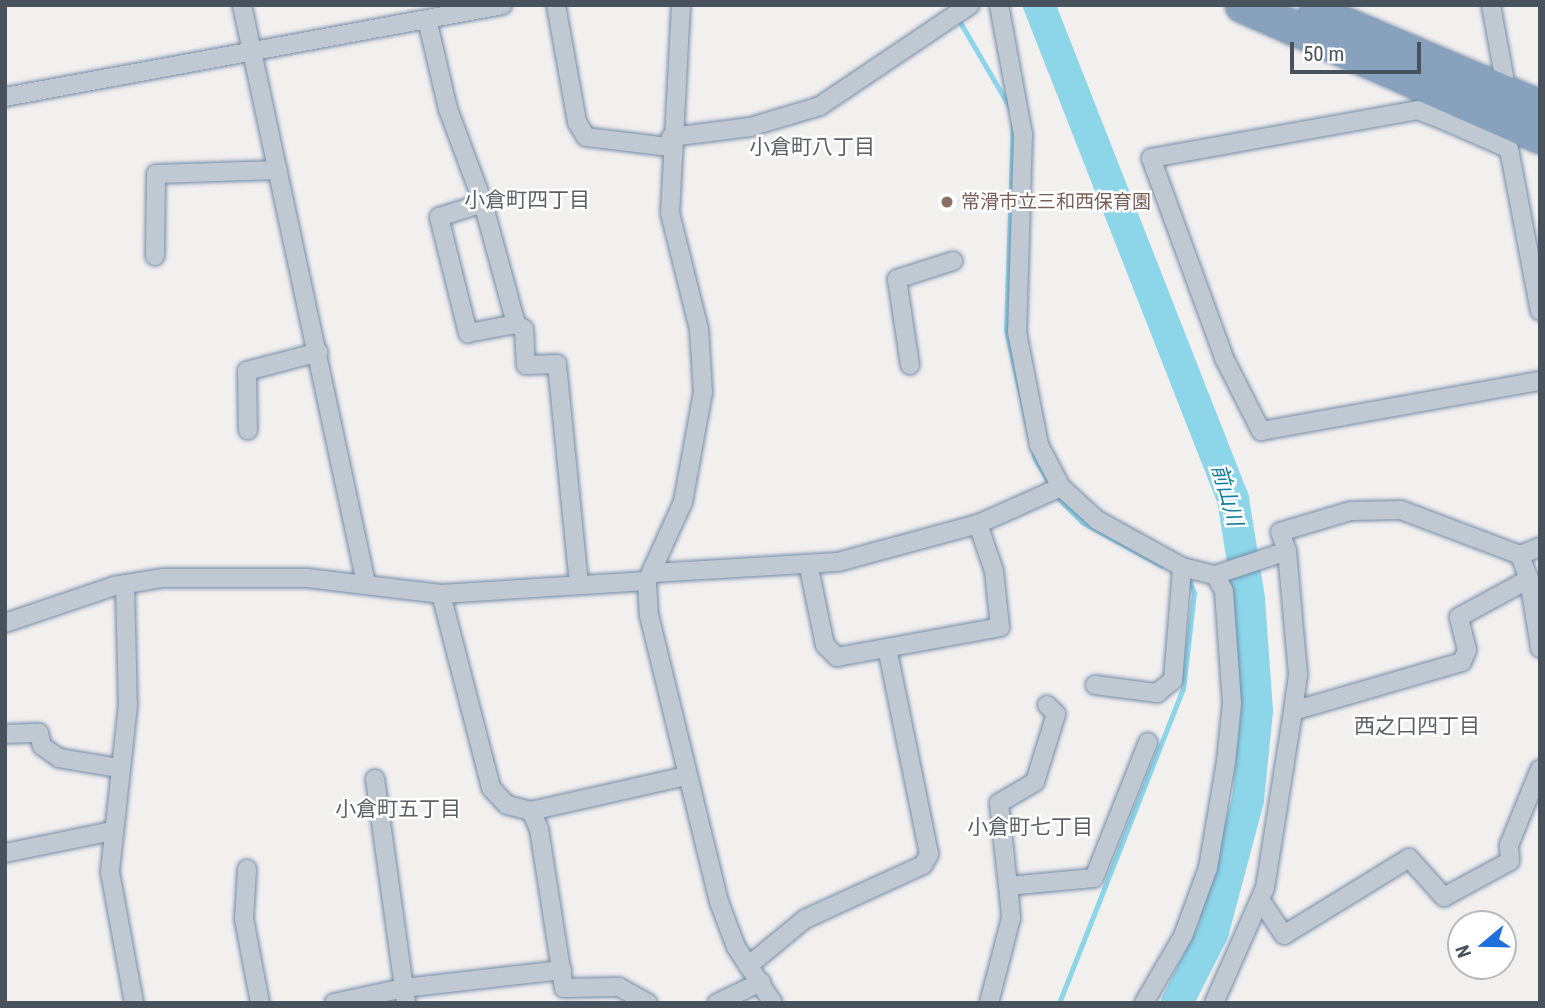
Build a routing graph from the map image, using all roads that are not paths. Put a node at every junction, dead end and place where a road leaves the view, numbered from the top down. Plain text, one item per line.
1 (242, 5) edge
2 (503, 5) edge
3 (556, 5) edge
4 (681, 5) edge
5 (970, 5) edge
6 (999, 5) edge
7 (1242, 5) edge
8 (1301, 5) edge
9 (1490, 5) edge
10 (427, 19) junction
11 (252, 51) junction
12 (1499, 91) junction
13 (5, 97) edge
14 (1540, 107) edge
15 (1446, 108) junction
16 (1540, 136) edge
17 (670, 142) junction
18 (278, 170) junction
19 (483, 203) junction
20 (155, 256) dead end
21 (953, 261) dead end
22 (1540, 311) edge
23 (516, 324) junction
24 (319, 352) junction
25 (910, 365) dead end
26 (1540, 381) edge
27 (248, 430) dead end
28 (1061, 487) junction
29 (978, 524) junction
30 (1540, 547) edge
31 (1280, 553) junction
32 (1520, 555) junction
33 (1182, 567) junction
34 (809, 568) junction
35 (1218, 574) junction
36 (650, 577) junction
37 (1529, 579) junction
38 (125, 583) junction
39 (366, 583) junction
40 (579, 585) junction
41 (441, 594) junction
42 (5, 623) edge
43 (1540, 648) edge
44 (888, 653) junction
45 (1095, 685) dead end
46 (1046, 705) dead end
47 (1293, 711) junction
48 (5, 734) edge
49 (1148, 742) dead end
50 (119, 768) junction
51 (1540, 769) edge
52 (686, 776) junction
53 (375, 779) dead end
54 (531, 811) junction
55 (112, 831) junction
56 (5, 853) edge
57 (247, 869) dead end
58 (1008, 886) junction
59 (1261, 901) junction
60 (748, 965) junction
61 (562, 970) junction
62 (761, 982) junction
63 (405, 995) edge
64 (134, 1003) edge
65 (260, 1003) edge
66 (334, 1003) edge
67 (648, 1003) edge
68 (717, 1003) edge
69 (774, 1003) edge
70 (989, 1003) edge
71 (1144, 1003) edge
72 (1214, 1003) edge

1 - 11 street
2 - 10 street
3 - 17 street
4 - 17 street
5 - 17 street
6 - 28 street
7 - 15 highway
8 - 12 highway
9 - 12 street
10 - 11 street
10 - 19 street
11 - 13 street
11 - 18 street
12 - 14 highway
15 - 16 highway
15 - 22 street
15 - 26 street
17 - 36 street
18 - 20 street
18 - 24 street
19 - 23 street
19 - 23 street
21 - 25 street
23 - 40 street
24 - 27 street
24 - 39 street
28 - 29 street
28 - 33 street
29 - 34 street
29 - 44 street
30 - 32 street
31 - 32 street
31 - 35 street
31 - 47 street
32 - 37 street
33 - 35 street
33 - 45 street
34 - 36 street
34 - 44 street
35 - 71 street
36 - 40 street
36 - 52 street
37 - 43 street
37 - 47 street
38 - 39 street
38 - 42 street
38 - 50 street
39 - 41 street
40 - 41 street
41 - 54 street
44 - 60 street
46 - 58 street
47 - 59 street
48 - 50 street
49 - 58 street
50 - 55 street
51 - 59 street
52 - 54 street
52 - 60 street
53 - 63 street
54 - 61 street
55 - 56 street
55 - 64 street
57 - 65 street
58 - 70 street
59 - 72 street
60 - 62 street
61 - 63 street
61 - 67 street
62 - 68 street
62 - 69 street
63 - 66 street

